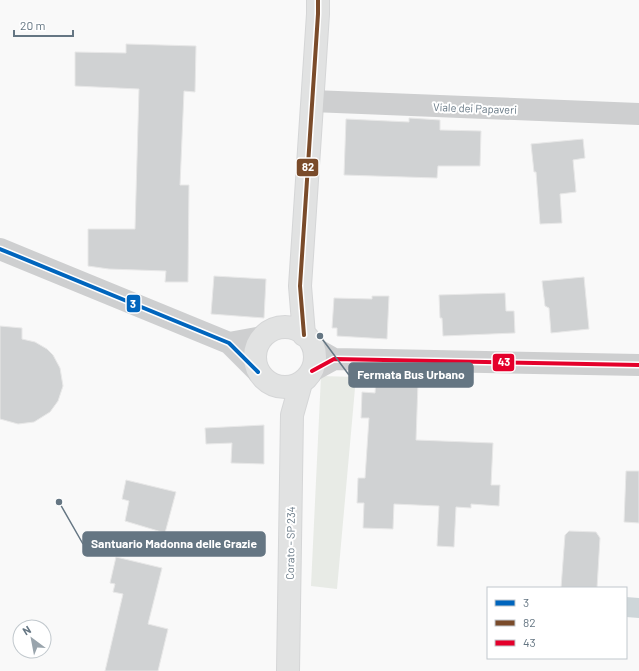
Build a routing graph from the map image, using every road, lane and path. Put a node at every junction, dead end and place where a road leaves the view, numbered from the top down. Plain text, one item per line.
1 (318, 0) edge
2 (312, 101) junction
3 (639, 114) edge
4 (0, 249) edge
5 (300, 286) junction
6 (269, 333) junction
7 (309, 341) junction
8 (229, 343) junction
9 (334, 359) junction
10 (639, 365) edge
11 (306, 377) junction
12 (265, 379) junction
13 (292, 415) junction
14 (288, 671) edge

1 - 2 main road, Corato - SP 234
2 - 3 street, Viale dei Papaveri
2 - 5 main road, Corato - SP 234
4 - 8 street
5 - 6 main road, Corato - SP 234
5 - 7 main road, Corato - SP 234
6 - 7 main road
6 - 8 street
6 - 12 main road, Corato - SP 234
7 - 9 street
7 - 11 main road, Corato - SP 234
8 - 12 street
9 - 10 street
9 - 11 street
11 - 12 main road
11 - 13 main road, Corato - SP 234
12 - 13 main road, Corato - SP 234
13 - 14 main road, Corato - SP 234

